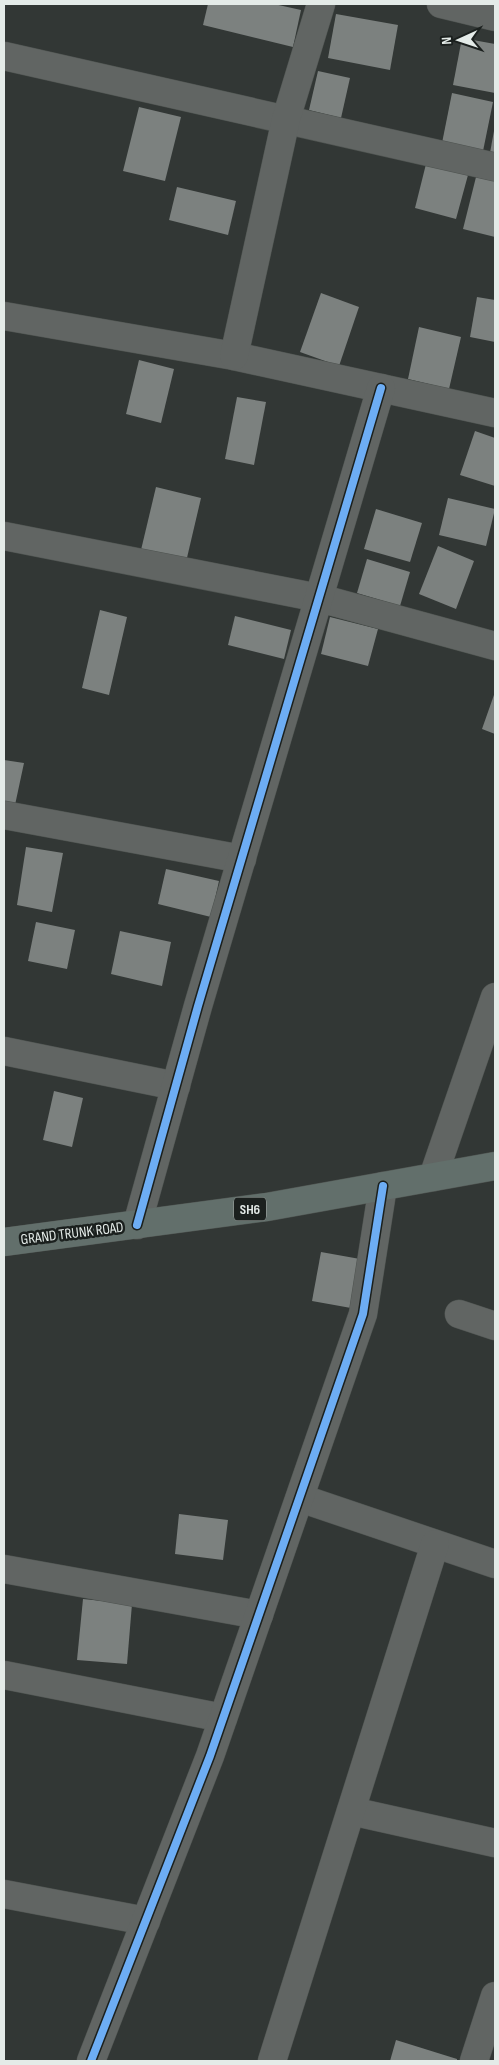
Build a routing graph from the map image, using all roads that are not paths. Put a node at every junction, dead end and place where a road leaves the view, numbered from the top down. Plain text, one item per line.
1 (321, 4) edge
2 (441, 4) edge
3 (495, 17) edge
4 (4, 56) edge
5 (286, 119) junction
6 (495, 167) edge
7 (4, 316) edge
8 (234, 356) junction
9 (381, 388) junction
10 (495, 413) edge
11 (4, 536) edge
12 (319, 598) junction
13 (495, 646) edge
14 (4, 815) edge
15 (242, 859) junction
16 (495, 997) edge
17 (4, 1051) edge
18 (176, 1086) junction
19 (495, 1166) edge
20 (433, 1177) junction
21 (383, 1186) junction
22 (137, 1225) junction
23 (4, 1242) edge
24 (459, 1314) dead end
25 (495, 1326) edge
26 (300, 1498) junction
27 (435, 1544) junction
28 (495, 1564) edge
29 (4, 1569) edge
30 (258, 1615) junction
31 (4, 1674) edge
32 (223, 1718) junction
33 (350, 1811) junction
34 (495, 1844) edge
35 (5, 1898) edge
36 (146, 1921) junction
37 (495, 1996) edge
38 (91, 2061) edge
39 (272, 2061) edge
40 (474, 2061) edge

1 - 5 street
2 - 3 street
4 - 5 street
5 - 6 street
5 - 8 street
7 - 8 street
8 - 9 street
9 - 10 street
9 - 12 street
11 - 12 street
12 - 13 street
12 - 15 street
14 - 15 street
15 - 18 street
16 - 20 street
17 - 18 street
18 - 22 street
19 - 20 main road, GRAND TRUNK ROAD / SH6
20 - 21 main road, GRAND TRUNK ROAD / SH6
21 - 22 main road, GRAND TRUNK ROAD / SH6
21 - 26 street
22 - 23 main road, GRAND TRUNK ROAD / SH6
24 - 25 street
26 - 27 street
26 - 30 street
27 - 28 street
27 - 33 street
29 - 30 street
30 - 32 street
31 - 32 street
32 - 36 street
33 - 34 street
33 - 39 street
35 - 36 street
36 - 38 street
37 - 40 street

